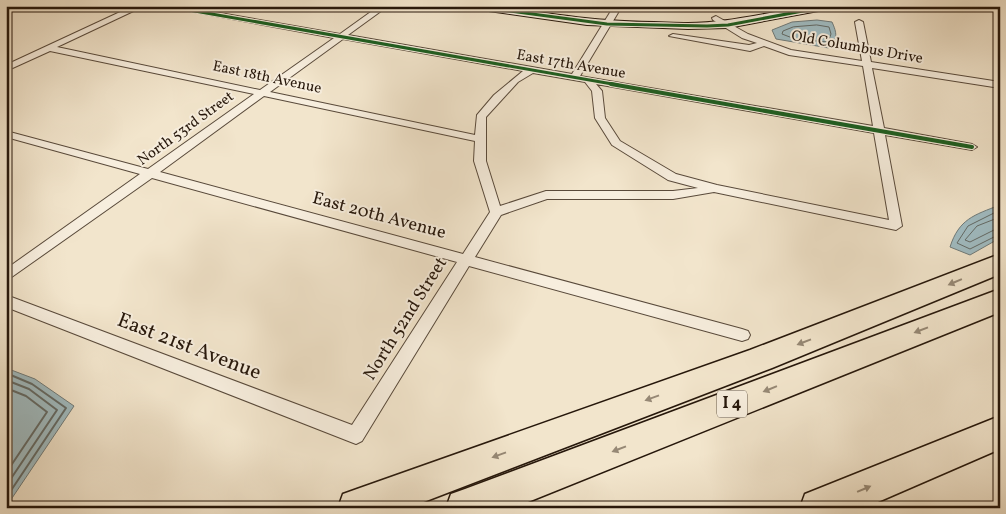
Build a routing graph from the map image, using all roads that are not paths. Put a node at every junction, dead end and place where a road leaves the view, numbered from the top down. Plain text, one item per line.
1 (140, 6) edge
2 (166, 6) edge
3 (384, 6) edge
4 (474, 6) edge
5 (618, 6) edge
6 (788, 6) edge
7 (829, 6) edge
8 (716, 18) junction
9 (859, 22) dead end
10 (607, 24) junction
11 (728, 25) junction
12 (671, 31) junction
13 (341, 37) junction
14 (762, 44) junction
15 (48, 48) junction
16 (868, 65) junction
17 (6, 68) edge
18 (532, 70) junction
19 (574, 78) junction
20 (588, 80) junction
21 (1000, 85) edge
22 (262, 93) junction
23 (880, 131) junction
24 (6, 134) edge
25 (479, 139) junction
26 (972, 148) dead end
27 (149, 173) junction
28 (672, 177) junction
29 (716, 189) junction
30 (673, 195) junction
31 (496, 212) junction
32 (465, 260) junction
33 (1000, 263) edge
34 (6, 276) edge
35 (1000, 300) edge
36 (6, 301) edge
37 (742, 335) dead end
38 (1000, 432) edge
39 (356, 435) joint
40 (357, 508) edge
41 (465, 508) edge
42 (819, 508) edge

1 - 15 street
2 - 13 street, East 17th Avenue
3 - 13 street, North 53rd Street
4 - 10 main road
5 - 10 street
6 - 8 main road
7 - 11 main road
8 - 11 street, Old Columbus Drive
8 - 12 main road
9 - 16 street
10 - 12 main road
10 - 19 street
11 - 12 main road
11 - 14 street, Old Columbus Drive
12 - 14 street
13 - 18 street, East 17th Avenue
13 - 22 street, North 53rd Street
14 - 16 street, Old Columbus Drive
15 - 17 street
15 - 22 street, East 18th Avenue
16 - 21 street, Old Columbus Drive
16 - 23 street
18 - 19 street, East 17th Avenue
18 - 25 street
19 - 20 street, East 17th Avenue
20 - 23 street, East 17th Avenue
20 - 28 street
22 - 25 street, East 18th Avenue
22 - 27 street, North 53rd Street
23 - 26 street, East 17th Avenue
23 - 29 street
24 - 27 street, East 20th Avenue
25 - 31 street
27 - 32 street, East 20th Avenue
27 - 34 street, North 53rd Street
28 - 29 street
28 - 30 street
29 - 30 street
30 - 31 street
31 - 32 street, North 52nd Street
32 - 37 street, East 20th Avenue
32 - 39 street, North 52nd Street
33 -> 40 highway
35 -> 41 highway, I 4
36 - 39 street, East 21st Avenue
42 -> 38 highway

